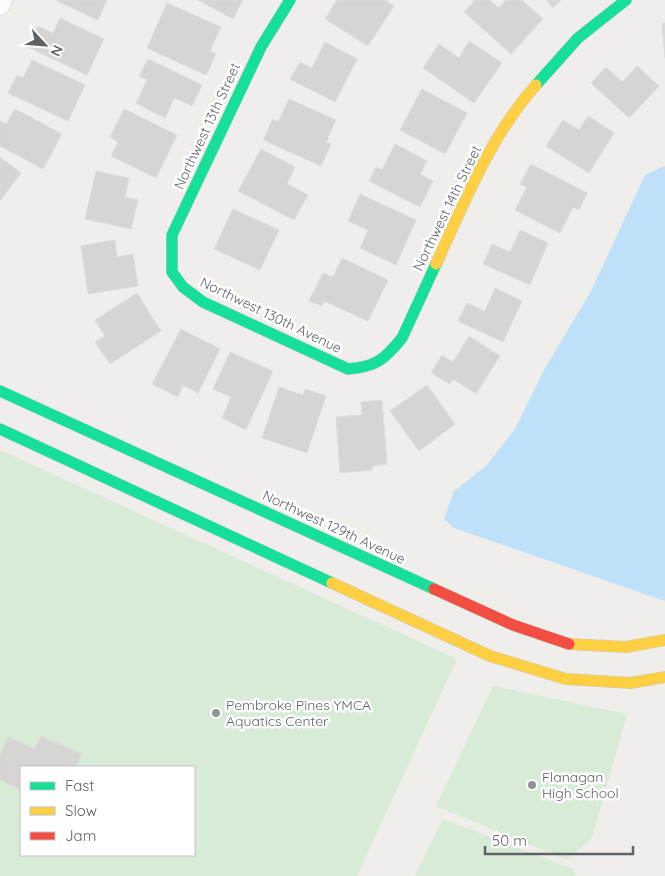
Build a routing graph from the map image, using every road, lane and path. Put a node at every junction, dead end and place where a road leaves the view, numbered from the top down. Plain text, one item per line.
1 (2, 0) edge
2 (290, 0) edge
3 (626, 0) edge
4 (0, 5) edge
5 (172, 272) joint
6 (366, 368) joint
7 (0, 391) edge
8 (0, 429) edge
9 (665, 640) edge
10 (665, 677) edge

1 - 4 street
2 - 5 street, Northwest 13th Street
3 - 6 street, Northwest 14th Street
5 - 6 street, Northwest 130th Avenue
7 - 9 street, Northwest 129th Avenue
8 - 10 street

